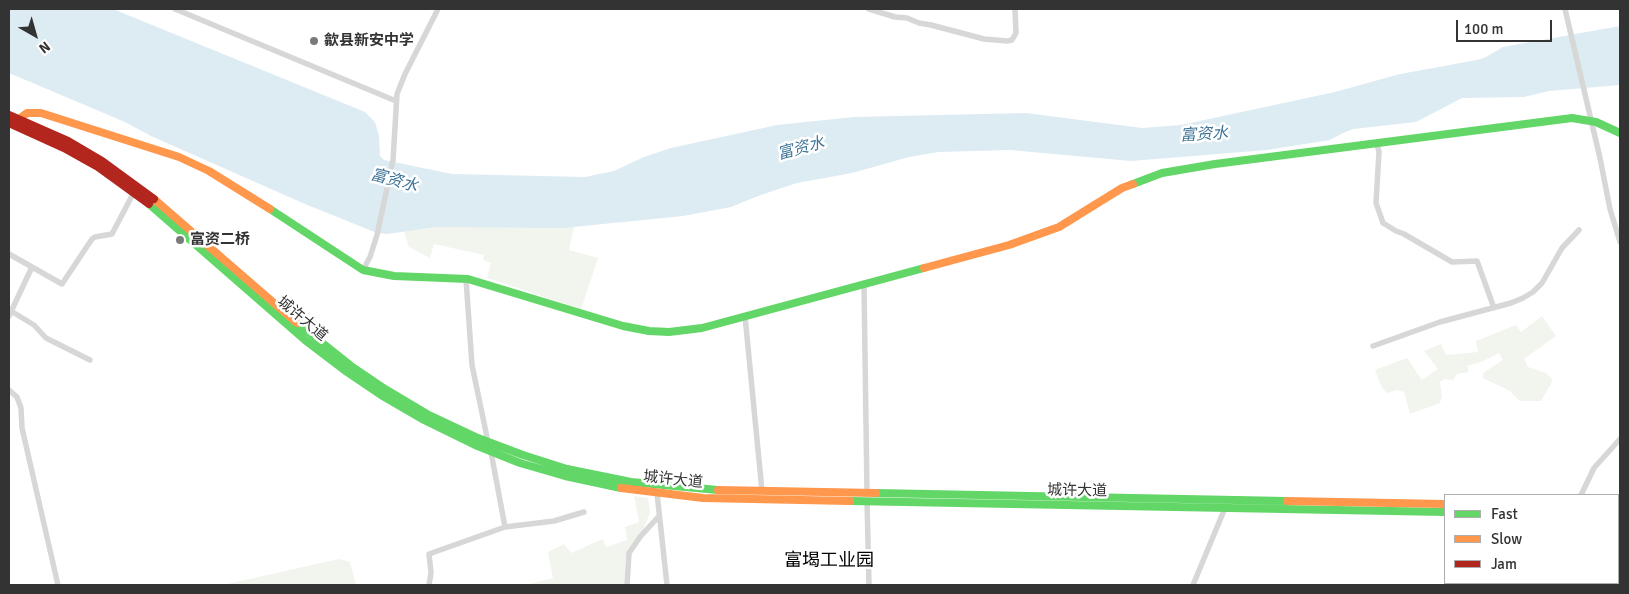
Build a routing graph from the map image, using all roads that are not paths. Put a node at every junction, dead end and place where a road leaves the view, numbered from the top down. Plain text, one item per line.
1 (175, 9) edge
2 (438, 9) edge
3 (869, 9) edge
4 (1015, 9) edge
5 (1565, 11) edge
6 (396, 101) junction
7 (9, 115) edge
8 (1591, 120) junction
9 (15, 123) edge
10 (1620, 133) edge
11 (1377, 144) junction
12 (134, 192) junction
13 (1579, 230) dead end
14 (1620, 242) edge
15 (9, 254) edge
16 (32, 267) junction
17 (363, 270) junction
18 (466, 279) junction
19 (864, 284) junction
20 (1494, 308) junction
21 (10, 313) edge
22 (745, 316) junction
23 (1373, 346) dead end
24 (90, 360) dead end
25 (9, 390) edge
26 (1620, 439) edge
27 (488, 442) junction
28 (491, 452) junction
29 (762, 491) junction
30 (657, 494) junction
31 (1581, 494) edge
32 (867, 498) junction
33 (1444, 504) edge
34 (1225, 508) junction
35 (584, 512) dead end
36 (1444, 512) edge
37 (659, 516) junction
38 (505, 527) junction
39 (58, 585) edge
40 (429, 585) edge
41 (627, 585) edge
42 (667, 585) edge
43 (869, 585) edge
44 (1193, 585) edge

1 - 6 street
2 - 6 street
3 - 4 street
5 - 8 street
6 - 17 street
7 - 9 main road, 城许大道
8 - 10 main road
8 - 11 main road
8 - 14 street
9 - 12 main road, 城许大道
9 - 17 main road
9 - 27 main road, 城许大道
11 - 19 main road
11 - 20 street
12 - 16 street
12 - 28 main road, 城许大道
13 - 20 street
15 - 16 street
16 - 21 street
17 - 18 main road
18 - 22 main road
18 - 27 street
19 - 22 main road
19 - 32 street
20 - 23 street
21 - 24 street
22 - 29 street
25 - 39 street
26 - 31 street
27 - 29 main road, 城许大道
28 - 30 main road, 城许大道
28 - 38 street
29 - 32 main road, 城许大道
30 - 32 main road, 城许大道
30 - 37 street
32 - 33 main road, 城许大道
32 - 34 main road, 城许大道
32 - 43 street
34 - 36 main road, 城许大道
34 - 44 street
35 - 38 street
37 - 41 street
37 - 42 street
38 - 40 street

